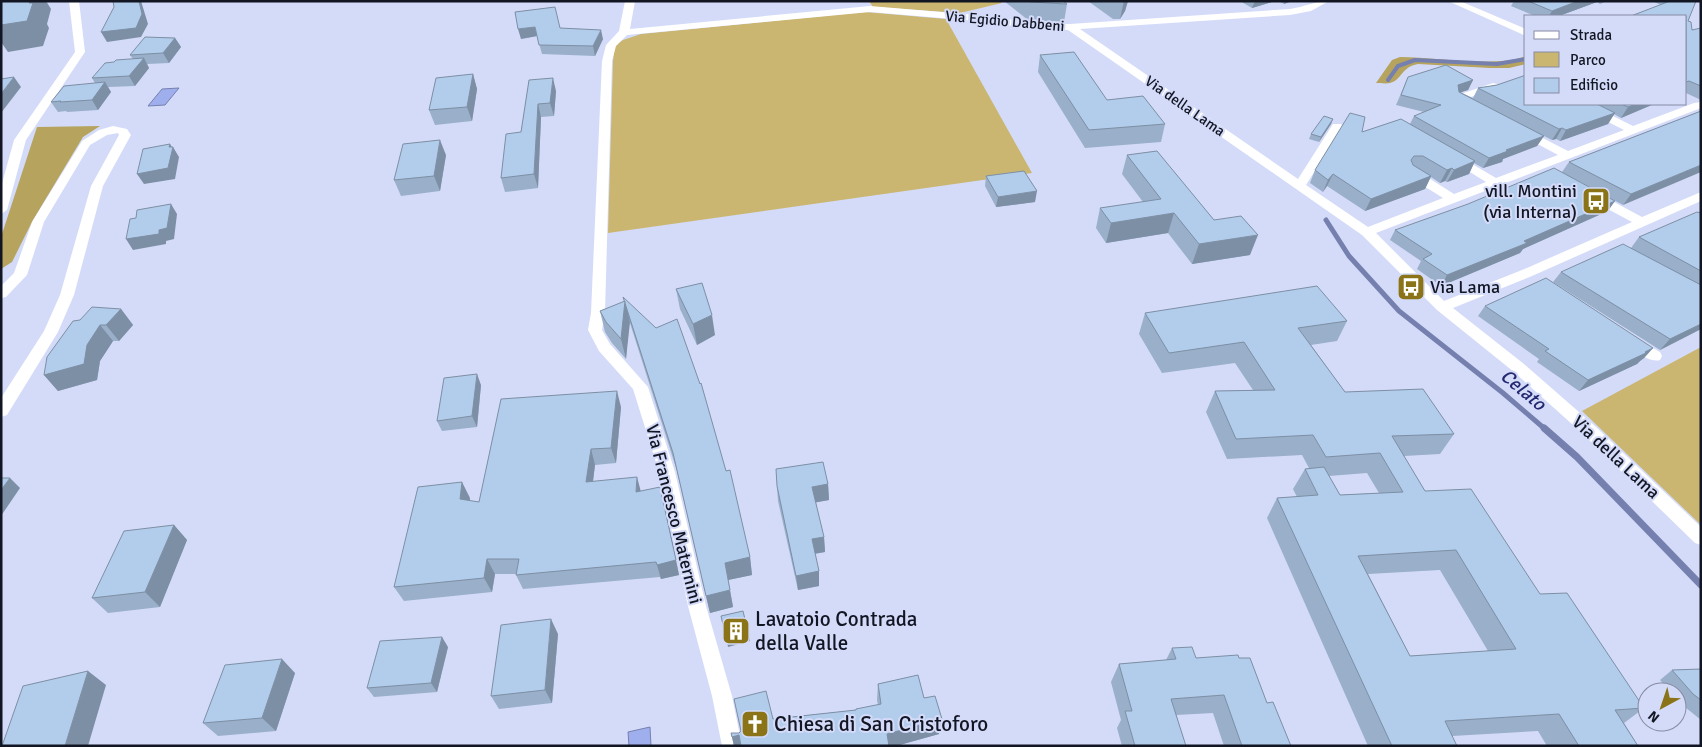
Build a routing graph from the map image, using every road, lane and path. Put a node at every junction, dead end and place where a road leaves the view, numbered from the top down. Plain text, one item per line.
1 (74, 1) edge
2 (630, 1) edge
3 (1325, 1) edge
4 (1452, 1) edge
5 (1070, 27) junction
6 (624, 32) junction
7 (1524, 32) edge
8 (1492, 86) edge
9 (1687, 100) edge
10 (1583, 105) edge
11 (1699, 106) edge
12 (1484, 111) edge
13 (1337, 126) dead end
14 (1517, 129) edge
15 (1633, 130) junction
16 (1448, 155) edge
17 (1567, 155) junction
18 (1538, 166) junction
19 (1412, 173) edge
20 (1553, 174) edge
21 (1496, 182) junction
22 (1300, 185) junction
23 (1583, 191) edge
24 (1701, 196) edge
25 (1453, 199) junction
26 (1674, 208) junction
27 (1, 210) edge
28 (1692, 217) edge
29 (1642, 222) junction
30 (1368, 232) junction
31 (1603, 240) junction
32 (1619, 249) edge
33 (1527, 273) junction
34 (20, 275) junction
35 (1, 278) edge
36 (1543, 284) edge
37 (1, 294) edge
38 (1442, 307) junction
39 (1623, 335) edge
40 (1655, 356) edge
41 (1, 411) edge
42 (1701, 538) edge
43 (732, 746) edge

1 - 27 street
2 - 6 street
3 - 5 street, Via Egidio Dabbeni
4 - 7 street
5 - 6 street, Via Egidio Dabbeni
5 - 22 street, Via della Lama
6 - 43 street, Via Francesco Maternini
8 - 12 street
9 - 11 street
10 - 15 street
11 - 15 street
13 - 22 street
14 - 17 street
15 - 17 street
16 - 21 street
17 - 18 street
18 - 20 street
18 - 21 street
19 - 25 street
21 - 25 street
22 - 30 street, Via della Lama
23 - 29 street
24 - 26 street
25 - 30 street
26 - 28 street
26 - 29 street
29 - 31 street
30 - 38 street, Via della Lama
31 - 32 street
31 - 33 street
33 - 36 street
33 - 38 street
34 - 35 street
34 - 37 street
34 - 41 street
38 - 42 street, Via della Lama
39 - 40 street

